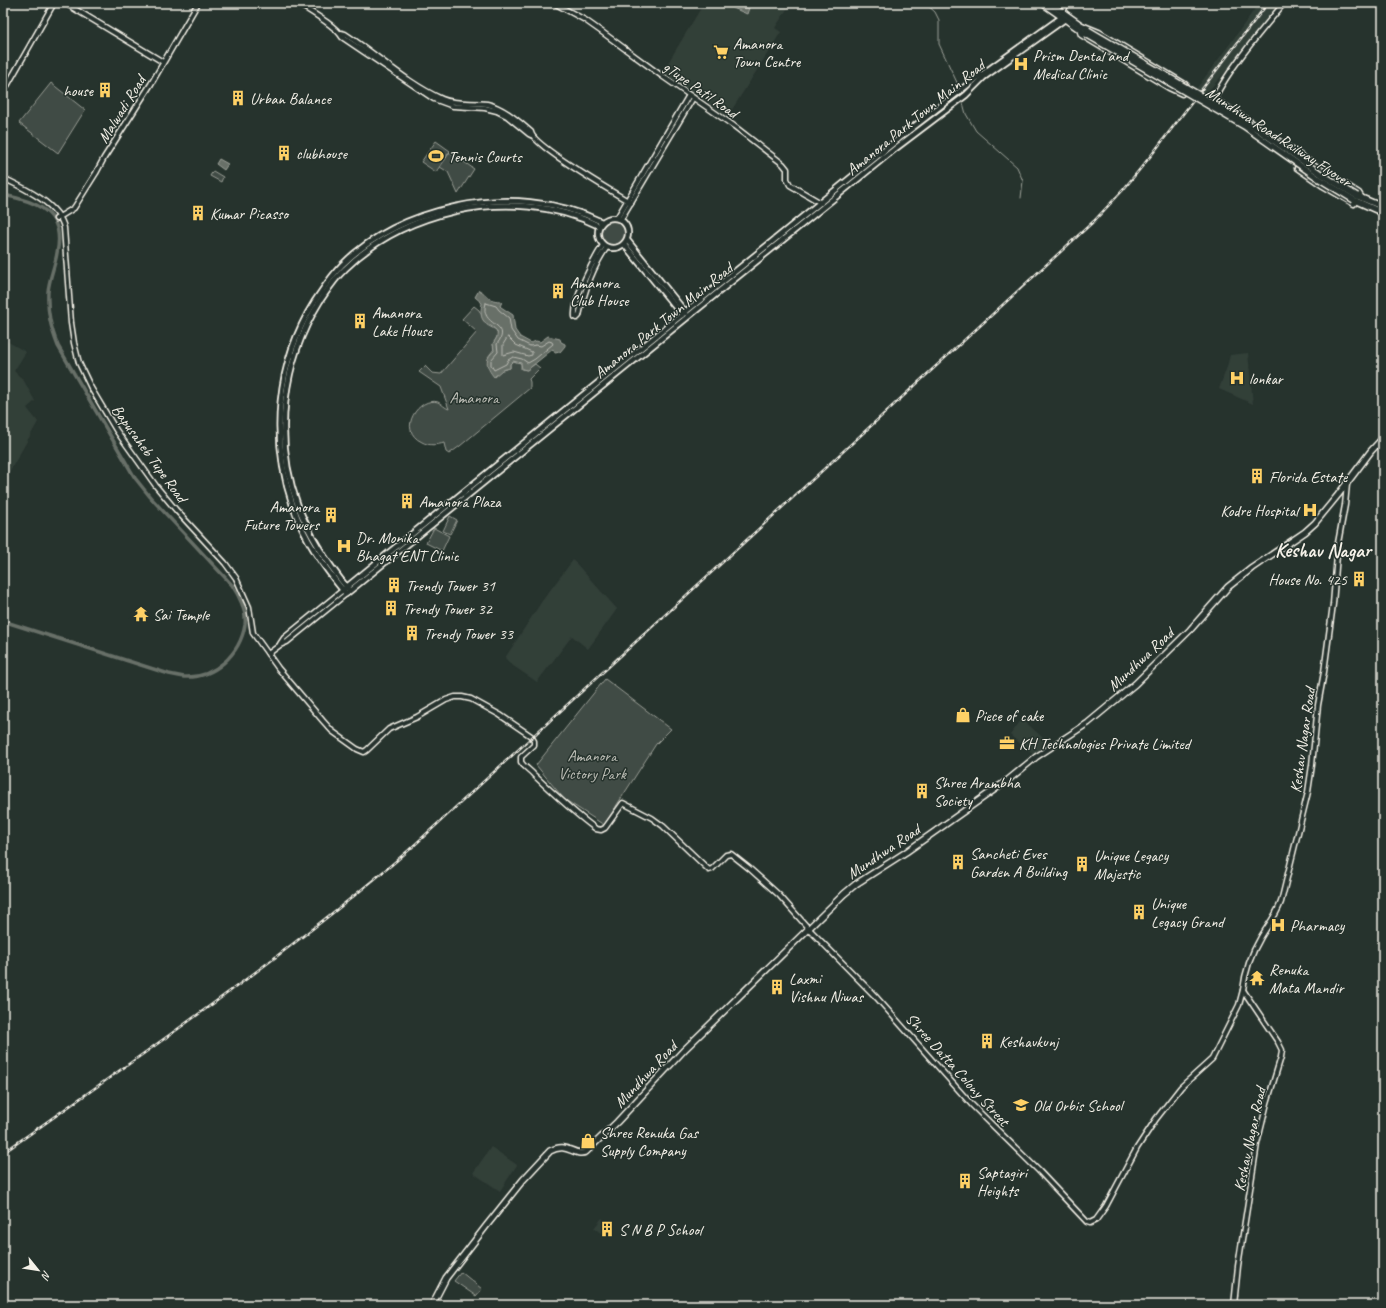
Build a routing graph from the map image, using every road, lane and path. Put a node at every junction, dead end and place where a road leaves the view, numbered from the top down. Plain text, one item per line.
1 (54, 3) edge
2 (65, 3) edge
3 (198, 3) edge
4 (297, 3) edge
5 (554, 3) edge
6 (1042, 3) edge
7 (1050, 3) edge
8 (1067, 3) edge
9 (1284, 3) edge
10 (1063, 16) junction
11 (1080, 27) junction
12 (1130, 51) junction
13 (1124, 61) junction
14 (164, 62) junction
15 (3, 93) edge
16 (691, 97) junction
17 (3, 128) edge
18 (3, 132) edge
19 (1304, 158) junction
20 (3, 178) edge
21 (1358, 199) junction
22 (629, 202) junction
23 (820, 203) junction
24 (1383, 207) edge
25 (1383, 213) edge
26 (61, 217) junction
27 (56, 219) dead end
28 (619, 219) junction
29 (601, 224) junction
30 (627, 240) junction
31 (624, 244) junction
32 (605, 246) junction
33 (684, 314) junction
34 (1383, 438) edge
35 (1347, 483) junction
36 (346, 591) junction
37 (268, 654) junction
38 (809, 929) junction
39 (1243, 990) junction
40 (1090, 1223) joint
41 (432, 1305) edge
42 (1234, 1305) edge

1 - 15 street
2 - 14 street
3 - 14 street, Malwadi Road
4 - 22 street
5 - 16 street, gTupe Patil Road
6 - 10 main road
7 - 10 main road
8 - 10 street
9 - 19 street
10 - 11 main road
10 - 23 main road, Amanora Park Town Main Road
10 - 36 main road, Amanora Park Town Main Road
11 - 12 street
11 - 13 street
11 - 21 main road, Mundhwa Road Railway Flyover, bridge
12 - 13 street
12 - 13 street
14 - 26 street, Malwadi Road
16 - 22 street
16 - 23 street, gTupe Patil Road
17 - 18 street
19 - 21 street
19 - 21 street
20 - 26 street
21 - 24 main road
21 - 25 main road
22 - 28 street
23 - 33 main road, Amanora Park Town Main Road
26 - 27 street, Malwadi Road
26 - 37 street, Bapusaheb Tupe Road
28 - 29 main road
28 - 30 main road
29 - 32 main road
29 - 36 main road
30 - 31 main road
30 - 33 main road
31 - 32 main road
31 - 33 main road
32 - 32 street
33 - 36 main road, Amanora Park Town Main Road
34 - 35 main road, Mundhwa Road
35 - 38 main road, Mundhwa Road
35 - 39 street, Keshav Nagar Road
36 - 37 street, Amanora Park Town Main Road
37 - 38 street, Bapusaheb Tupe Road
38 - 40 street, Shree Datta Colony Street
38 - 41 main road, Mundhwa Road
39 - 40 street, Keshav Nagar Road
39 - 42 street, Keshav Nagar Road

